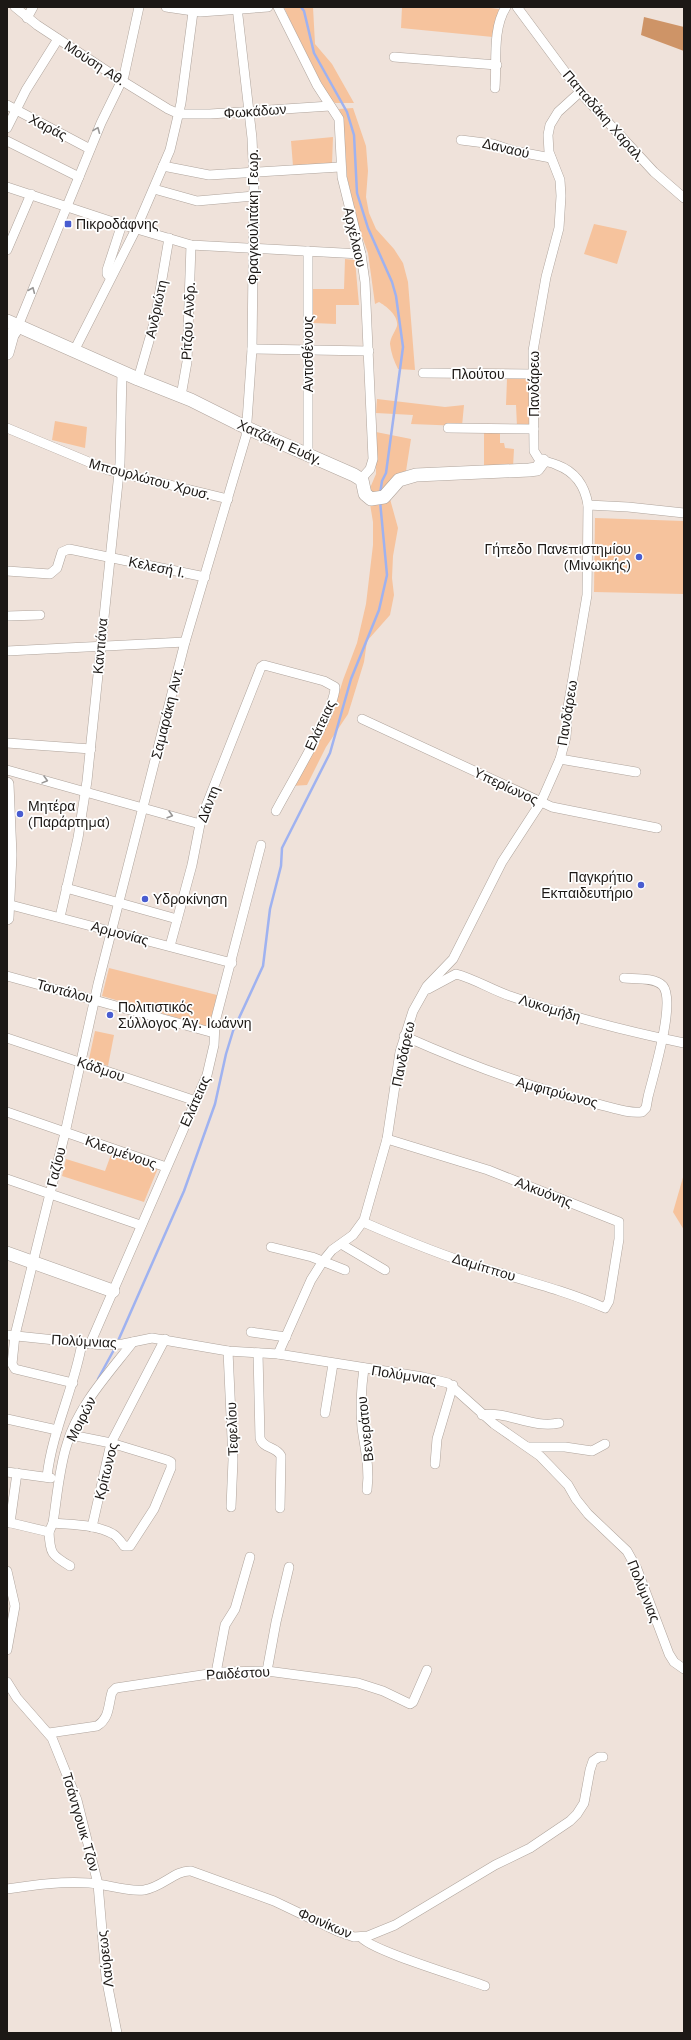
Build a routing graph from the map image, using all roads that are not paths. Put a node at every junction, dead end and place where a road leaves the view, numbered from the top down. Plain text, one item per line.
1 (15, 7) edge
2 (33, 7) edge
3 (139, 7) edge
4 (166, 7) edge
5 (268, 7) edge
6 (278, 7) edge
7 (506, 7) edge
8 (517, 7) edge
9 (238, 9) edge
10 (193, 12) junction
11 (27, 18) junction
12 (58, 39) junction
13 (394, 57) dead end
14 (497, 65) junction
15 (122, 80) junction
16 (495, 88) dead end
17 (580, 92) junction
18 (7, 105) edge
19 (330, 106) junction
20 (15, 110) junction
21 (248, 111) junction
22 (179, 114) junction
23 (7, 128) edge
24 (461, 140) dead end
25 (7, 141) edge
26 (90, 149) junction
27 (551, 158) junction
28 (163, 166) junction
29 (340, 167) junction
30 (254, 173) junction
31 (78, 177) junction
32 (7, 187) edge
33 (154, 189) junction
34 (30, 194) junction
35 (254, 196) junction
36 (684, 198) edge
37 (67, 206) junction
38 (122, 224) junction
39 (136, 229) junction
40 (169, 238) junction
41 (191, 245) junction
42 (254, 248) junction
43 (7, 250) edge
44 (308, 252) junction
45 (360, 254) junction
46 (110, 277) junction
47 (12, 323) edge
48 (252, 349) junction
49 (74, 350) junction
50 (307, 351) junction
51 (369, 351) junction
52 (7, 354) edge
53 (122, 372) junction
54 (423, 373) dead end
55 (532, 374) junction
56 (138, 379) junction
57 (181, 396) junction
58 (7, 428) edge
59 (247, 428) junction
60 (448, 428) dead end
61 (534, 428) junction
62 (308, 456) junction
63 (543, 462) junction
64 (119, 473) junction
65 (360, 479) junction
66 (228, 499) junction
67 (588, 505) junction
68 (684, 514) edge
69 (109, 556) junction
70 (7, 571) edge
71 (205, 577) junction
72 (40, 615) dead end
73 (7, 616) edge
74 (185, 642) junction
75 (100, 646) junction
76 (7, 651) edge
77 (261, 667) joint
78 (362, 719) dead end
79 (7, 743) edge
80 (90, 749) junction
81 (560, 759) junction
82 (7, 770) edge
83 (636, 772) dead end
84 (7, 784) edge
85 (86, 791) junction
86 (541, 802) junction
87 (143, 808) junction
88 (276, 811) dead end
89 (200, 824) junction
90 (657, 828) dead end
91 (261, 845) dead end
92 (66, 888) junction
93 (119, 903) junction
94 (8, 904) edge
95 (60, 917) junction
96 (7, 918) edge
97 (177, 919) junction
98 (111, 931) junction
99 (170, 946) junction
100 (232, 963) junction
101 (7, 976) edge
102 (624, 978) dead end
103 (423, 993) junction
104 (96, 999) junction
105 (214, 1033) junction
106 (404, 1036) junction
107 (7, 1038) edge
108 (661, 1038) junction
109 (684, 1043) edge
110 (81, 1062) junction
111 (196, 1101) junction
112 (7, 1112) edge
113 (65, 1133) junction
114 (387, 1138) junction
115 (166, 1167) junction
116 (7, 1179) edge
117 (50, 1194) junction
118 (363, 1222) junction
119 (140, 1225) junction
120 (341, 1244) junction
121 (271, 1247) dead end
122 (7, 1253) edge
123 (323, 1260) junction
124 (34, 1264) junction
125 (345, 1270) dead end
126 (385, 1270) dead end
127 (113, 1291) junction
128 (606, 1306) joint
129 (251, 1332) dead end
130 (11, 1335) edge
131 (286, 1336) junction
132 (165, 1339) junction
133 (133, 1342) junction
134 (86, 1344) junction
135 (228, 1351) junction
136 (258, 1353) junction
137 (278, 1354) junction
138 (333, 1364) junction
139 (364, 1368) junction
140 (73, 1383) junction
141 (452, 1385) junction
142 (325, 1413) dead end
143 (482, 1415) junction
144 (7, 1419) edge
145 (559, 1423) dead end
146 (57, 1430) junction
147 (71, 1435) junction
148 (111, 1443) junction
149 (605, 1444) dead end
150 (528, 1447) junction
151 (435, 1464) dead end
152 (7, 1472) edge
153 (17, 1473) junction
154 (46, 1477) junction
155 (59, 1480) junction
156 (367, 1490) dead end
157 (231, 1507) dead end
158 (280, 1508) dead end
159 (9, 1522) edge
160 (53, 1523) junction
161 (92, 1527) junction
162 (49, 1532) junction
163 (250, 1557) dead end
164 (70, 1566) dead end
165 (289, 1567) dead end
166 (7, 1571) edge
167 (7, 1650) edge
168 (684, 1669) edge
169 (428, 1670) dead end
170 (267, 1671) junction
171 (216, 1673) junction
172 (7, 1682) edge
173 (49, 1733) junction
174 (603, 1756) dead end
175 (98, 1884) junction
176 (7, 1889) edge
177 (360, 1937) junction
178 (485, 1986) dead end
179 (117, 2033) edge

1 - 11 street, Μούση Αθ.
2 - 11 street
3 - 15 street
4 - 10 street
5 - 9 street
6 - 19 street, Αρχέλαου
7 - 14 street
8 - 17 street, Παπαδάκη Χαραλ.
9 - 10 street
9 - 21 street, Φραγκουλιτάκη Γεωρ.
10 - 22 street
11 - 12 street, Μούση Αθ.
12 - 15 street, Μούση Αθ.
12 - 20 street
13 - 14 street
14 - 16 street
15 - 22 street, Μούση Αθ.
26 -> 15 street
17 - 27 street, Πανδάρεω
17 - 36 street, Παπαδάκη Χαραλ.
18 - 20 street, Χαράς
19 - 21 street, Φωκάδων
19 - 29 street, Αρχέλαου
20 - 23 street
20 - 26 street, Χαράς
21 - 22 street, Φωκάδων
21 - 30 street, Φραγκουλιτάκη Γεωρ.
22 - 28 street
24 - 27 street, Δαναού
25 - 31 street
26 - 31 street
27 - 55 street, Πανδάρεω
28 - 30 street
28 - 33 street
29 - 30 street
29 - 45 street, Αρχέλαου
30 - 35 street, Φραγκουλιτάκη Γεωρ.
31 - 37 street
32 - 34 street
33 - 35 street
33 - 39 street
34 - 37 street
34 - 43 street
35 - 42 street, Φραγκουλιτάκη Γεωρ.
37 - 38 street
47 -> 37 street
38 - 39 street
38 - 46 street
39 - 40 street
39 - 46 street
40 - 41 street
40 - 56 street, Ανδριώτη
41 - 42 street
41 - 57 street, Ρίτζου Ανδρ.
42 - 44 street
42 - 48 street, Φραγκουλιτάκη Γεωρ.
44 - 45 street
44 - 50 street, Αντισθένους
45 - 51 street, Αρχέλαου
46 - 49 street
47 - 49 street, Χατζάκη Ευάγ.
47 - 52 street
48 - 50 street
48 - 59 street, Φραγκουλιτάκη Γεωρ.
49 - 53 street, Χατζάκη Ευάγ.
50 - 51 street
50 - 62 street, Αντισθένους
51 - 65 street, Αρχέλαου
53 - 56 street, Χατζάκη Ευάγ.
53 - 64 street, Καντιάνα
54 - 55 street, Πλούτου
55 - 61 street, Πανδάρεω
56 - 57 street, Χατζάκη Ευάγ.
57 - 59 street, Χατζάκη Ευάγ.
58 - 64 street, Μπουρλώτου Χρυσ.
59 - 62 street, Χατζάκη Ευάγ.
59 - 66 street, Σαμαράκη Αντ.
60 - 61 street
61 - 63 street, Πανδάρεω
62 - 65 street, Χατζάκη Ευάγ.
63 - 65 street
63 - 67 street, Πανδάρεω
64 - 66 street, Μπουρλώτου Χρυσ.
64 - 69 street, Καντιάνα
66 - 71 street, Σαμαράκη Αντ.
67 - 68 street
67 - 81 street, Πανδάρεω
69 - 70 street, Κελεσή Ι.
69 - 71 street, Κελεσή Ι.
69 - 75 street, Καντιάνα
71 - 74 street, Σαμαράκη Αντ.
72 - 73 street
74 - 75 street
74 - 87 street, Σαμαράκη Αντ.
75 - 76 street
75 - 80 street, Καντιάνα
77 - 88 street, Ελάτειας
77 - 89 street, Δάντη
78 - 86 street, Υπερίωνος
79 - 80 street
80 - 85 street, Καντιάνα
81 - 83 street
81 - 86 street, Πανδάρεω
82 -> 85 street
84 - 94 street
85 - 87 street
85 - 92 street, Καντιάνα
86 - 90 street, Υπερίωνος
86 - 103 street, Πανδάρεω
87 -> 89 street
87 - 93 street, Σαμαράκη Αντ.
89 - 97 street, Δάντη
91 - 100 street, Ελάτειας
92 - 93 street
92 - 95 street, Καντιάνα
93 - 97 street
93 - 98 street, Σαμαράκη Αντ.
94 - 95 street, Αρμονίας
94 - 96 street
95 - 98 street, Αρμονίας
97 - 99 street, Δάντη
98 - 99 street, Αρμονίας
98 - 104 street, Σαμαράκη Αντ.
99 - 100 street, Αρμονίας
100 - 105 street, Ελάτειας
101 - 104 street, Ταντάλου
102 - 108 street, Αμφιτρύωνος
103 - 106 street, Πανδάρεω
103 - 108 street, Λυκομήδη
104 - 105 street, Ταντάλου
104 - 110 street, Γαζίου
105 - 111 street, Ελάτειας
106 - 108 street, Αμφιτρύωνος
106 - 114 street, Πανδάρεω
107 - 110 street, Κάδμου
108 - 109 street, Λυκομήδη
110 - 111 street, Κάδμου
110 - 113 street, Γαζίου
111 - 115 street, Ελάτειας
112 - 113 street, Κλεομένους
113 - 115 street, Κλεομένους
113 - 117 street, Γαζίου
114 - 118 street, Πανδάρεω
114 - 128 street, Αλκυόνης
115 - 119 street, Ελάτειας
116 - 117 street
117 - 119 street
117 - 124 street, Γαζίου
118 - 120 street, Πανδάρεω
118 - 128 street, Δαμίππου
119 - 127 street, Ελάτειας
120 - 123 street, Πανδάρεω
120 - 126 street
121 - 123 street
122 - 124 street
123 - 125 street
123 - 131 street, Πανδάρεω
124 - 127 street
124 - 130 street, Γαζίου
127 - 134 street, Ελάτειας
129 - 131 street
130 - 134 street, Πολύμνιας
130 - 140 street, Γαζίου
131 - 137 street, Πανδάρεω
132 - 133 street, Πολύμνιας
132 - 135 street, Πολύμνιας
132 - 148 street, Κρίτωνος
133 - 134 street, Πολύμνιας
133 - 147 street, Μοιρών
134 - 140 street, Ελάτειας
135 - 136 street, Πολύμνιας
135 - 157 street, Τεφελίου
136 - 137 street, Πολύμνιας
136 - 158 street
137 - 138 street, Πολύμνιας
138 - 139 street, Πολύμνιας
138 - 142 street
139 - 141 street, Πολύμνιας
139 - 156 street, Βενεράτου
140 - 146 street, Ελάτειας
141 - 143 street, Πολύμνιας
141 - 151 street
143 - 145 street
143 - 150 street, Πολύμνιας
144 - 146 street
146 - 154 street, Ελάτειας
147 - 148 street
147 - 155 street, Μοιρών
148 - 161 street, Κρίτωνος
148 - 161 street
149 - 150 street
150 - 168 street, Πολύμνιας
152 - 153 street
153 - 154 street
153 - 159 street
154 - 155 street
155 - 160 street, Μοιρών
159 - 162 street
160 - 161 street
160 - 162 street, Μοιρών
162 - 164 street
163 - 171 street
165 - 170 street
166 - 167 street
169 - 170 street, Ραιδέστου
170 - 171 street, Ραιδέστου
171 - 173 street, Ραιδέστου
172 - 173 street, Τσάντγουικ Τζον
173 - 175 street, Τσάντγουικ Τζον
174 - 177 street, Φοινίκων
175 - 176 street, Φοινίκων
175 - 177 street, Φοινίκων
175 - 179 street, Λαύρεως
177 - 178 street

